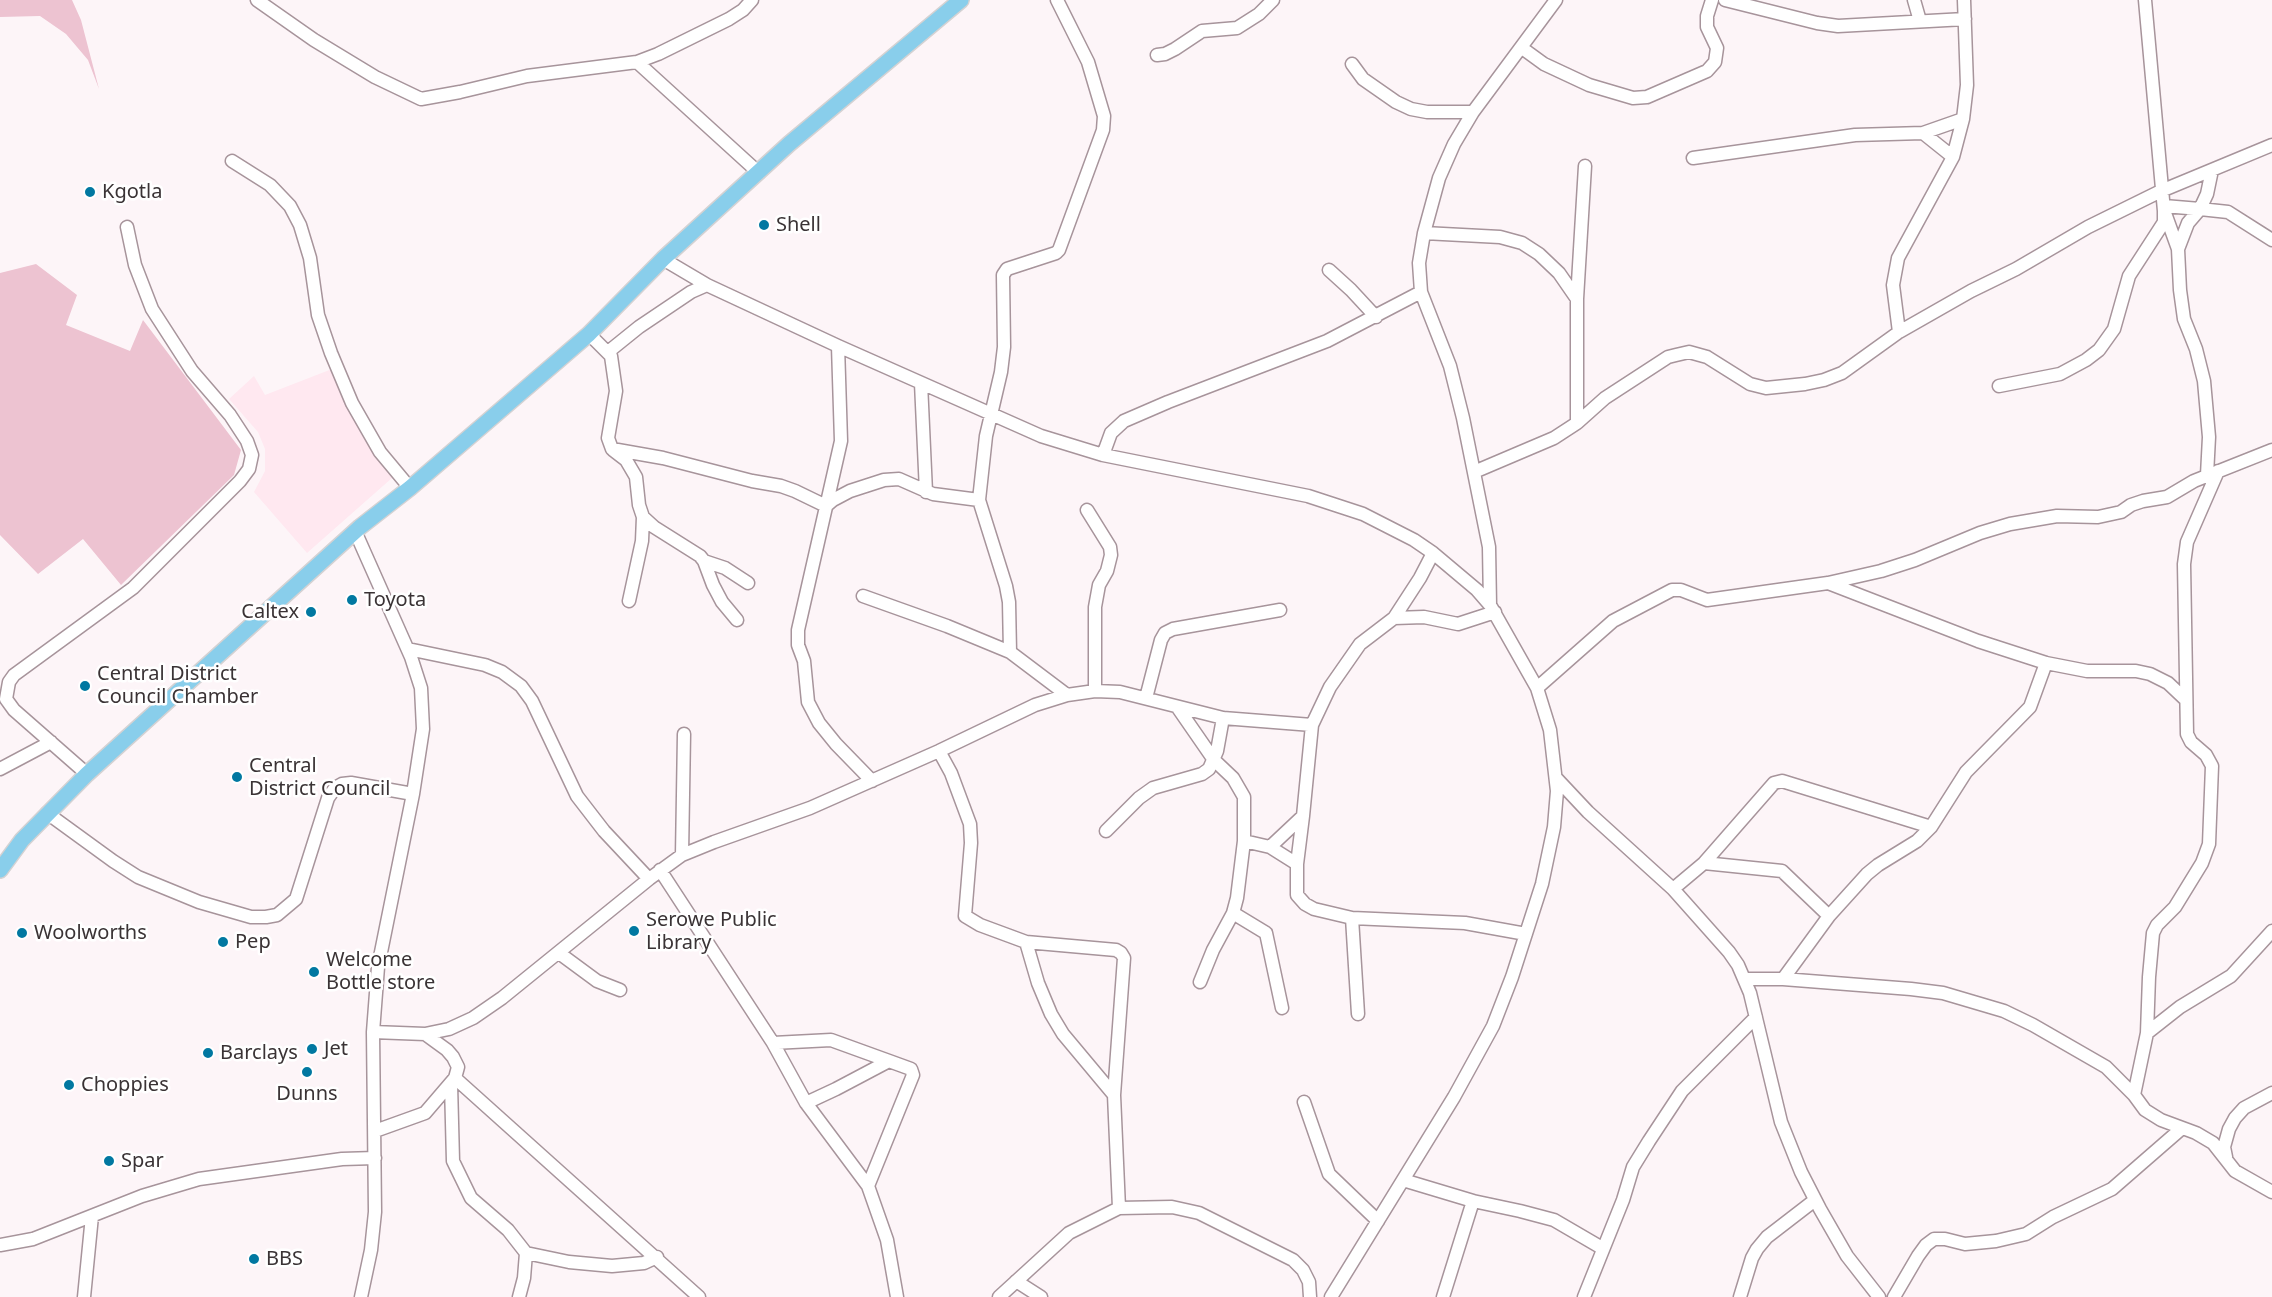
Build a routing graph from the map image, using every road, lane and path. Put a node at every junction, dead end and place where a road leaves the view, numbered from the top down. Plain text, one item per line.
1 (257, 0) edge
2 (752, 0) edge
3 (961, 0) edge
4 (1057, 0) edge
5 (1273, 0) edge
6 (1556, 0) edge
7 (1712, 0) edge
8 (1725, 0) edge
9 (1914, 0) edge
10 (1964, 0) edge
11 (2145, 0) edge
12 (1965, 19) junction
13 (1920, 21) junction
14 (1522, 48) junction
15 (1157, 55) dead end
16 (637, 62) junction
17 (1352, 64) dead end
18 (1473, 112) junction
19 (1963, 119) junction
20 (1923, 134) junction
21 (2272, 145) edge
22 (1953, 157) junction
23 (1693, 158) dead end
24 (232, 161) dead end
25 (1585, 166) dead end
26 (2212, 170) junction
27 (759, 173) junction
28 (2161, 191) junction
29 (2164, 208) junction
30 (2200, 209) junction
31 (127, 227) dead end
32 (1424, 233) junction
33 (2272, 240) edge
34 (2178, 249) junction
35 (663, 259) junction
36 (1329, 270) dead end
37 (707, 285) junction
38 (1421, 292) junction
39 (1577, 299) junction
40 (1376, 317) junction
41 (1899, 332) junction
42 (589, 334) junction
43 (838, 346) junction
44 (608, 352) junction
45 (921, 382) junction
46 (1999, 386) dead end
47 (991, 415) junction
48 (1577, 423) junction
49 (612, 449) junction
50 (2272, 450) edge
51 (1103, 455) junction
52 (1474, 472) junction
53 (2213, 473) junction
54 (410, 488) junction
55 (926, 492) junction
56 (980, 500) junction
57 (826, 506) junction
58 (1087, 510) dead end
59 (643, 517) junction
60 (355, 531) junction
61 (1433, 553) junction
62 (704, 561) junction
63 (748, 583) dead end
64 (1828, 583) junction
65 (863, 596) dead end
66 (629, 602) dead end
67 (1492, 609) junction
68 (1280, 610) dead end
69 (1394, 618) junction
70 (737, 620) dead end
71 (408, 649) junction
72 (1010, 652) junction
73 (2046, 663) junction
74 (1537, 688) junction
75 (1095, 691) junction
76 (1066, 695) junction
77 (1146, 698) junction
78 (2186, 700) junction
79 (1178, 708) junction
80 (1223, 718) junction
81 (1312, 725) junction
82 (684, 734) dead end
83 (51, 742) junction
84 (939, 751) junction
85 (1214, 760) junction
86 (0, 769) edge
87 (87, 774) junction
88 (1557, 779) junction
89 (872, 781) junction
90 (413, 794) junction
91 (47, 813) junction
92 (1303, 816) junction
93 (1931, 827) junction
94 (1106, 831) dead end
95 (1244, 841) junction
96 (1270, 847) junction
97 (682, 855) junction
98 (1704, 863) junction
99 (1297, 864) junction
100 (0, 870) edge
101 (660, 870) junction
102 (649, 879) junction
103 (1673, 890) junction
104 (1233, 913) junction
105 (1829, 916) junction
106 (1352, 918) junction
107 (2272, 931) edge
108 (1526, 934) junction
109 (1026, 942) junction
110 (560, 952) junction
111 (1745, 979) junction
112 (1783, 979) junction
113 (1200, 982) dead end
114 (620, 990) dead end
115 (1282, 1008) dead end
116 (1358, 1014) dead end
117 (1756, 1017) junction
118 (373, 1032) junction
119 (2147, 1033) junction
120 (425, 1034) junction
121 (773, 1043) junction
122 (889, 1061) junction
123 (453, 1081) junction
124 (2272, 1093) edge
125 (1114, 1095) junction
126 (2134, 1095) junction
127 (1304, 1102) dead end
128 (806, 1103) junction
129 (2181, 1129) junction
130 (375, 1131) junction
131 (375, 1158) junction
132 (2226, 1162) junction
133 (1404, 1180) junction
134 (868, 1186) junction
135 (2272, 1192) edge
136 (1815, 1200) junction
137 (1473, 1202) junction
138 (1119, 1208) junction
139 (92, 1216) junction
140 (1378, 1221) junction
141 (0, 1245) edge
142 (1602, 1248) junction
143 (526, 1253) junction
144 (657, 1257) junction
145 (1016, 1281) junction
146 (84, 1297) edge
147 (361, 1297) edge
148 (519, 1297) edge
149 (699, 1297) edge
150 (897, 1297) edge
151 (999, 1297) edge
152 (1041, 1297) edge
153 (1310, 1297) edge
154 (1331, 1297) edge
155 (1443, 1297) edge
156 (1584, 1297) edge
157 (1740, 1297) edge
158 (1879, 1297) edge
159 (1894, 1297) edge

1 - 16 street
2 - 16 street
3 - 27 main road
4 - 47 street
5 - 15 street
6 - 14 street
7 - 14 street
8 - 13 street
9 - 13 street
10 - 12 street
11 - 28 street
12 - 13 street
12 - 19 street
14 - 18 street
16 - 27 street
17 - 18 street
18 - 32 street
19 - 20 street
19 - 22 street
20 - 22 street
20 - 23 street
21 - 26 street
22 - 41 street
24 - 54 street
25 - 39 street
26 - 28 street
26 - 30 street
27 - 35 main road
28 - 29 street
28 - 41 street
29 - 30 street
29 - 34 street
29 - 46 street
30 - 33 street
30 - 34 street
31 - 83 street
32 - 38 street
32 - 39 street
34 - 53 street
35 - 37 street
35 - 42 main road
36 - 40 street
37 - 43 street
37 - 44 street
38 - 40 street
38 - 52 street
39 - 48 street
40 - 51 street
41 - 48 street
42 - 44 street
42 - 54 main road
43 - 45 street
43 - 57 street
44 - 49 street
45 - 47 street
45 - 55 street
47 - 51 street
47 - 56 street
48 - 52 street
49 - 57 street
49 - 59 street
50 - 53 street
51 - 61 street
52 - 67 street
53 - 64 street
53 - 78 street
54 - 60 main road
55 - 56 street
55 - 57 street
56 - 72 street
57 - 89 street
58 - 75 street
59 - 62 street
59 - 66 street
60 - 71 street
60 - 87 main road
61 - 67 street
61 - 69 street
62 - 63 street
62 - 70 street
64 - 73 street
64 - 74 street
65 - 72 street
67 - 69 street
67 - 74 street
68 - 77 street
69 - 81 street
71 - 90 street
71 - 102 street
72 - 76 street
73 - 78 street
73 - 93 street
74 - 88 street
75 - 76 street
75 - 77 street
76 - 84 street
77 - 79 street
78 - 119 street
79 - 80 street
79 - 85 street
80 - 81 street
80 - 85 street
81 - 92 street
82 - 97 street
83 - 86 street
83 - 87 street
84 - 89 street
84 - 109 street
85 - 94 street
85 - 95 street
87 - 91 main road
88 - 103 street
88 - 108 street
89 - 97 street
90 - 91 street
90 - 118 street
91 - 100 main road
92 - 96 street
92 - 99 street
93 - 98 street
93 - 105 street
95 - 96 street
95 - 104 street
96 - 99 street
97 - 101 street
98 - 103 street
98 - 105 street
99 - 106 street
101 - 102 street
101 - 121 street
102 - 110 street
103 - 111 street
104 - 113 street
104 - 115 street
105 - 112 street
106 - 108 street
106 - 116 street
107 - 119 street
108 - 133 street
109 - 125 street
109 - 125 street
110 - 114 street
110 - 120 street
111 - 112 street
111 - 117 street
112 - 126 street
117 - 136 street
117 - 142 street
118 - 120 street
118 - 130 street
119 - 126 street
120 - 123 street
121 - 122 street
121 - 128 street
122 - 128 street
122 - 134 street
123 - 130 street
123 - 143 street
123 - 144 street
124 - 132 street
125 - 138 street
126 - 129 street
127 - 140 street
128 - 134 street
129 - 132 street
129 - 159 street
130 - 131 street
131 - 139 street
131 - 147 street
132 - 135 street
133 - 137 street
133 - 140 street
134 - 150 street
136 - 157 street
136 - 158 street
137 - 142 street
137 - 155 street
138 - 145 street
138 - 153 street
139 - 141 street
139 - 146 street
140 - 154 street
142 - 156 street
143 - 144 street
143 - 148 street
144 - 149 street
145 - 151 street
145 - 152 street

